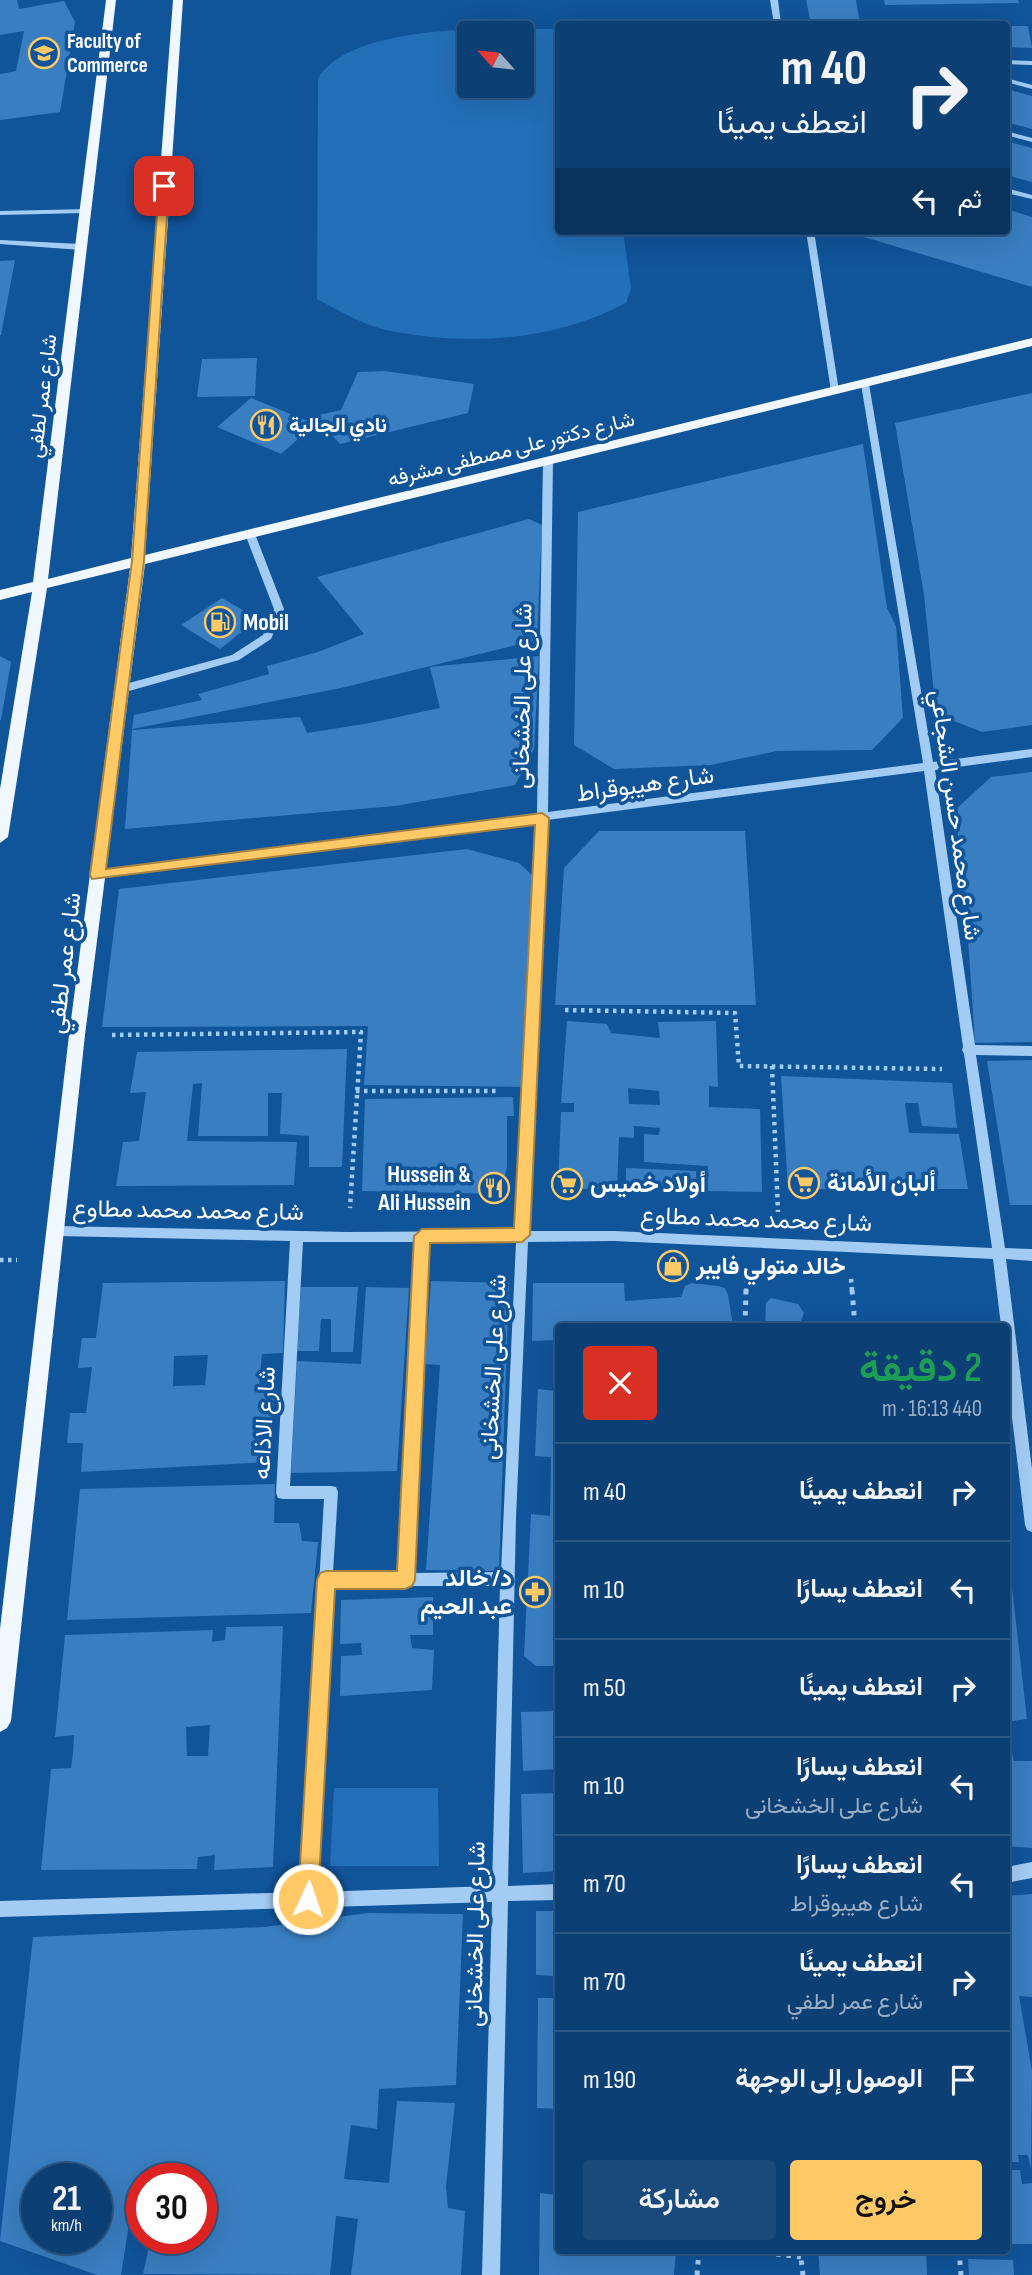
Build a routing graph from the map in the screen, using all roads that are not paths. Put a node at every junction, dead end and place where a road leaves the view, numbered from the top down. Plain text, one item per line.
1 (111, 0) edge
2 (178, 0) edge
3 (774, 0) edge
4 (778, 21) edge
5 (1010, 62) edge
6 (1032, 62) edge
7 (1010, 81) edge
8 (1032, 87) edge
9 (1010, 134) edge
10 (1032, 140) edge
11 (1010, 191) edge
12 (1032, 197) edge
13 (85, 211) junction
14 (0, 212) edge
15 (811, 235) edge
16 (0, 242) edge
17 (81, 247) junction
18 (1032, 342) edge
19 (865, 384) junction
20 (835, 391) junction
21 (548, 461) junction
22 (250, 534) junction
23 (138, 561) junction
24 (40, 585) junction
25 (0, 595) edge
26 (122, 689) junction
27 (1032, 753) edge
28 (929, 767) junction
29 (542, 818) junction
30 (0, 837) edge
31 (97, 875) junction
32 (968, 1050) junction
33 (1032, 1051) edge
34 (57, 1231) junction
35 (297, 1235) junction
36 (522, 1235) junction
37 (422, 1236) junction
38 (999, 1254) junction
39 (1032, 1255) edge
40 (1007, 1323) edge
41 (1010, 1344) edge
42 (1032, 1525) edge
43 (507, 1579) junction
44 (326, 1580) junction
45 (405, 1580) junction
46 (0, 1721) edge
47 (1032, 1870) edge
48 (1010, 1874) edge
49 (555, 1892) edge
50 (498, 1893) junction
51 (308, 1899) junction
52 (0, 1909) edge
53 (491, 2275) edge

1 - 13 main road, شارع عمر لطفي
2 - 23 main road, شارع عمر لطفي
3 - 4 street
5 - 6 street
7 - 8 street
9 - 10 street
11 - 12 street
13 - 14 street
13 - 17 main road, شارع عمر لطفي
15 - 20 street
16 - 17 street
17 - 24 main road, شارع عمر لطفي
18 - 19 main road, شارع دكتور على مصطفى مشرفه
19 - 20 main road, شارع دكتور على مصطفى مشرفه
19 - 28 street, شارع محمد حسن الشجاعي
20 - 21 main road, شارع دكتور على مصطفى مشرفه
21 - 22 main road, شارع دكتور على مصطفى مشرفه
21 - 29 street, شارع على الخشخانى
22 - 23 main road, شارع دكتور على مصطفى مشرفه
22 - 26 street
23 - 24 main road, شارع دكتور على مصطفى مشرفه
23 - 26 main road, شارع عمر لطفي
24 - 25 main road, شارع دكتور على مصطفى مشرفه
24 - 30 main road, شارع عمر لطفي
26 - 31 main road, شارع عمر لطفي
27 - 28 street, شارع هيبوقراط
28 - 29 street, شارع هيبوقراط
28 - 32 street, شارع محمد حسن الشجاعي
29 - 31 street, شارع هيبوقراط
29 - 36 street, شارع على الخشخانى
31 - 34 main road, شارع عمر لطفي
32 - 33 street
32 - 38 street, شارع محمد حسن الشجاعي
34 - 35 street, شارع محمد محمد مطاوع
34 - 46 main road, شارع عمر لطفي
35 - 37 street, شارع محمد محمد مطاوع
35 - 44 street, شارع الاذاعه
36 - 37 street, شارع محمد محمد مطاوع
36 - 38 street, شارع محمد محمد مطاوع
36 - 43 street, شارع على الخشخانى
37 - 45 street
38 - 39 street, شارع محمد محمد مطاوع
38 - 40 street, شارع محمد حسن الشجاعي
41 - 42 street, شارع محمد حسن الشجاعي
43 - 45 street
43 - 50 street, شارع على الخشخانى
44 - 45 street
44 - 51 street, شارع الاذاعه
47 - 48 street
49 - 50 street
50 - 51 street
50 - 53 street, شارع على الخشخانى
51 - 52 street

